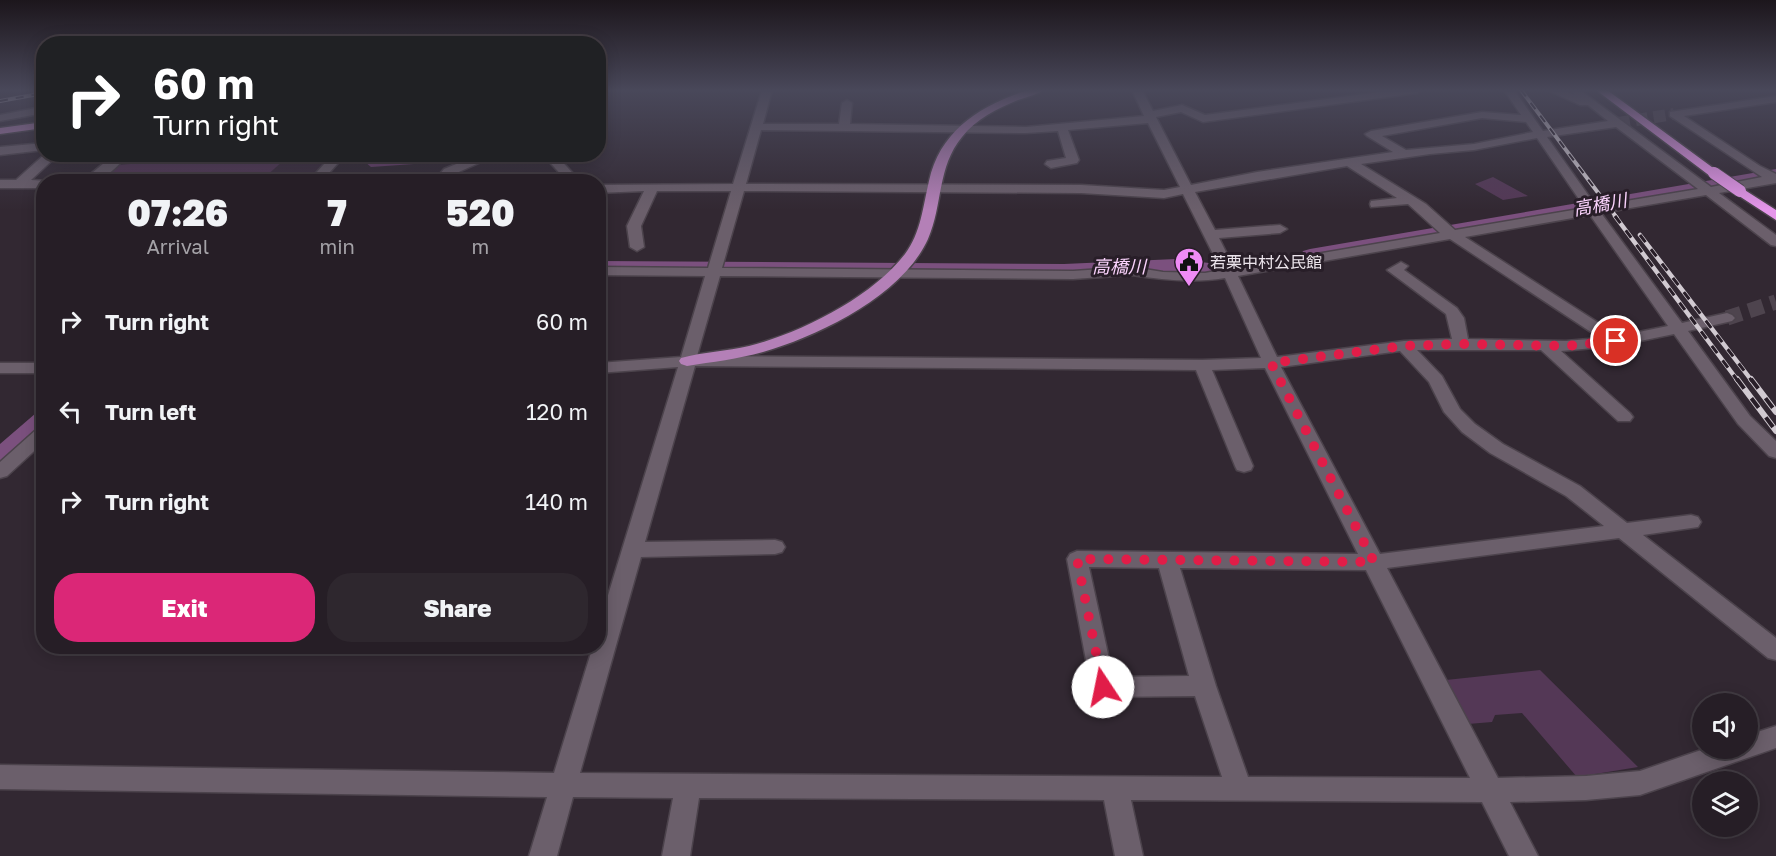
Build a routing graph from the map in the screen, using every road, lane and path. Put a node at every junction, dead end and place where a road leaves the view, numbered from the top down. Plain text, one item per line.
1 (755, 130) edge
2 (960, 130) edge
3 (1063, 130) edge
4 (1157, 130) edge
5 (1395, 130) edge
6 (1536, 130) edge
7 (1568, 130) edge
8 (1627, 130) edge
9 (1655, 130) edge
10 (1670, 130) edge
11 (1698, 130) edge
12 (1539, 134) junction
13 (36, 147) edge
14 (0, 151) edge
15 (1404, 154) junction
16 (44, 162) edge
17 (113, 162) edge
18 (333, 162) edge
19 (476, 162) edge
20 (556, 162) edge
21 (1349, 162) junction
22 (1051, 164) dead end
23 (98, 174) edge
24 (321, 174) edge
25 (446, 174) edge
26 (567, 174) edge
27 (1775, 178) edge
28 (0, 184) edge
29 (19, 184) junction
30 (36, 184) edge
31 (652, 187) junction
32 (739, 187) junction
33 (934, 188) junction
34 (1188, 190) junction
35 (606, 191) edge
36 (1710, 192) junction
37 (1410, 200) junction
38 (1376, 204) dead end
39 (1776, 205) edge
40 (1593, 211) junction
41 (1776, 216) edge
42 (1280, 229) dead end
43 (1210, 235) junction
44 (1453, 235) junction
45 (1776, 242) edge
46 (637, 247) dead end
47 (1401, 266) dead end
48 (606, 272) edge
49 (714, 272) junction
50 (893, 274) junction
51 (1230, 274) junction
52 (1727, 318) tunnel mouth
53 (1678, 329) junction
54 (1616, 341) junction
55 (1461, 344) junction
56 (1404, 346) junction
57 (1546, 346) junction
58 (687, 361) junction
59 (1271, 363) junction
60 (1202, 365) junction
61 (606, 367) edge
62 (0, 368) edge
63 (36, 369) edge
64 (1624, 417) dead end
65 (36, 439) edge
66 (1776, 452) edge
67 (1244, 466) dead end
68 (0, 472) edge
69 (1691, 522) dead end
70 (1621, 531) junction
71 (775, 547) dead end
72 (632, 550) junction
73 (1167, 560) junction
74 (1374, 562) junction
75 (606, 640) edge
76 (1776, 651) edge
77 (602, 654) edge
78 (1204, 686) junction
79 (1776, 737) edge
80 (1758, 743) edge
81 (1709, 759) edge
82 (0, 777) edge
83 (688, 784) junction
84 (564, 785) junction
85 (1115, 787) junction
86 (1239, 789) junction
87 (1492, 790) junction
88 (543, 856) edge
89 (676, 856) edge
90 (1128, 856) edge
91 (1524, 856) edge

1 - 32 street
2 - 33 main road
3 - 22 street
4 - 34 street
5 - 15 street
6 - 12 street
7 - 12 street
8 - 36 street
9 - 41 highway, bridge
10 - 39 highway
11 - 27 street
12 - 15 street
12 - 40 street
13 - 14 street
15 - 21 street
16 - 29 street
17 - 23 street
18 - 24 street
19 - 25 street
20 - 26 street
21 - 34 street
21 - 37 street
27 - 36 street
28 - 29 street
29 - 30 street
31 - 32 street
31 - 35 street
31 - 46 street
32 - 33 street
32 - 49 street
33 - 34 street
33 - 50 main road
34 - 43 street
36 - 40 street
36 - 45 street
37 - 38 street
37 - 44 street
40 - 44 street
40 - 53 street
42 - 43 street
43 - 51 street
44 - 51 street
44 - 54 street
47 - 55 street
48 - 49 street
49 - 50 street
49 - 58 street
50 - 51 street
50 - 58 main road
51 - 59 street
52 - 53 street
53 - 54 street
53 - 66 street
54 - 57 street
55 - 56 street
55 - 57 street
56 - 59 street
56 - 70 street
57 - 64 street
58 - 60 street
58 - 61 street
58 - 72 street
59 - 60 street
59 - 74 street
60 - 67 street
62 - 63 street
65 - 68 street
69 - 70 street
70 - 74 street
70 - 76 street
71 - 72 street
72 - 75 street
73 - 74 street
73 - 78 street
73 - 78 street
74 - 87 street
77 - 84 street
78 - 86 street
79 - 80 street
81 - 87 street
82 - 84 street
83 - 84 street
83 - 85 street
83 - 89 street
84 - 88 street
85 - 86 street
85 - 90 street
86 - 87 street
87 - 91 street

